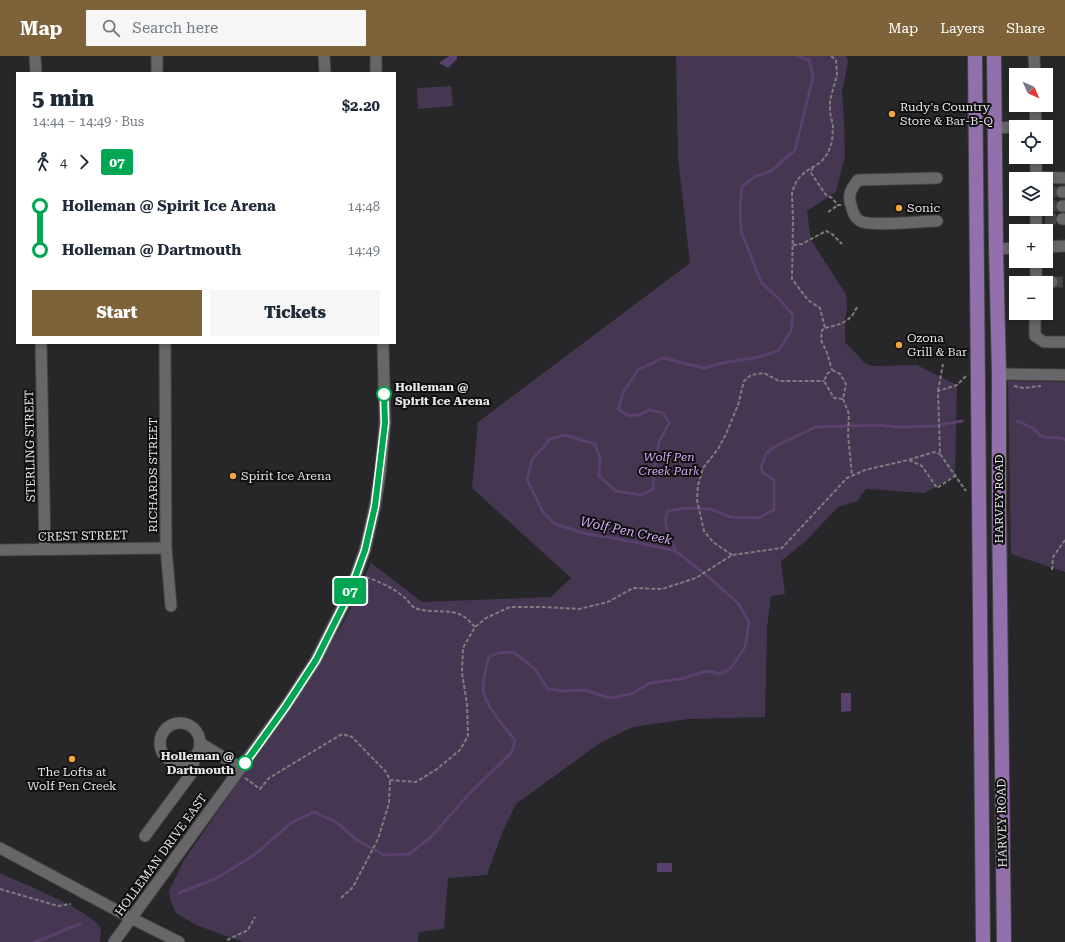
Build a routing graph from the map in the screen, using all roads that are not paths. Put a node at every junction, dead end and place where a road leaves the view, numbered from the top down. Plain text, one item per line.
1 (35, 56) edge
2 (157, 56) edge
3 (324, 56) edge
4 (376, 56) edge
5 (975, 56) edge
6 (994, 56) edge
7 (1034, 56) edge
8 (1034, 68) edge
9 (975, 71) junction
10 (36, 72) edge
11 (157, 72) edge
12 (325, 72) edge
13 (376, 72) edge
14 (1009, 127) edge
15 (995, 128) junction
16 (976, 177) junction
17 (937, 178) dead end
18 (1053, 178) edge
19 (1065, 178) edge
20 (937, 221) dead end
21 (996, 232) junction
22 (1065, 246) edge
23 (1053, 247) edge
24 (1009, 248) edge
25 (996, 249) junction
26 (1035, 320) edge
27 (1065, 342) edge
28 (41, 344) edge
29 (165, 344) edge
30 (383, 344) edge
31 (999, 374) junction
32 (1065, 375) edge
33 (980, 506) junction
34 (166, 548) junction
35 (45, 549) junction
36 (0, 550) edge
37 (1000, 572) junction
38 (171, 606) dead end
39 (980, 705) junction
40 (200, 742) junction
41 (195, 757) junction
42 (239, 770) junction
43 (1001, 774) junction
44 (145, 836) dead end
45 (0, 848) edge
46 (131, 918) junction
47 (982, 940) edge
48 (1003, 940) edge
49 (114, 942) edge
50 (178, 942) edge

1 - 10 street
2 - 11 street
3 - 12 street
4 - 13 street
5 - 9 main road, HARVEY ROAD
6 - 15 main road, HARVEY ROAD
7 - 8 street
9 - 15 main road
9 - 16 main road, HARVEY ROAD
14 - 15 street
15 - 21 main road, HARVEY ROAD
16 - 21 main road
16 - 33 main road, HARVEY ROAD
17 - 20 street
18 - 19 street
21 - 25 main road, HARVEY ROAD
22 - 23 street
24 - 25 street
25 - 31 main road, HARVEY ROAD
26 - 27 street
28 - 35 street, STERLING STREET
29 - 34 street, RICHARDS STREET
30 - 42 street, HOLLEMAN DRIVE EAST
31 - 32 street
31 - 37 main road, HARVEY ROAD
33 - 37 main road
33 - 39 main road, HARVEY ROAD
34 - 35 street, CREST STREET
34 - 38 street, RICHARDS STREET
35 - 36 street, CREST STREET
37 - 43 main road, HARVEY ROAD
39 - 43 main road
39 - 47 main road, HARVEY ROAD
40 - 41 street
40 - 41 street
40 - 42 street
41 - 44 street
42 - 46 street, HOLLEMAN DRIVE EAST
43 - 48 main road, HARVEY ROAD
45 - 46 street
46 - 49 street, HOLLEMAN DRIVE EAST
46 - 50 street

